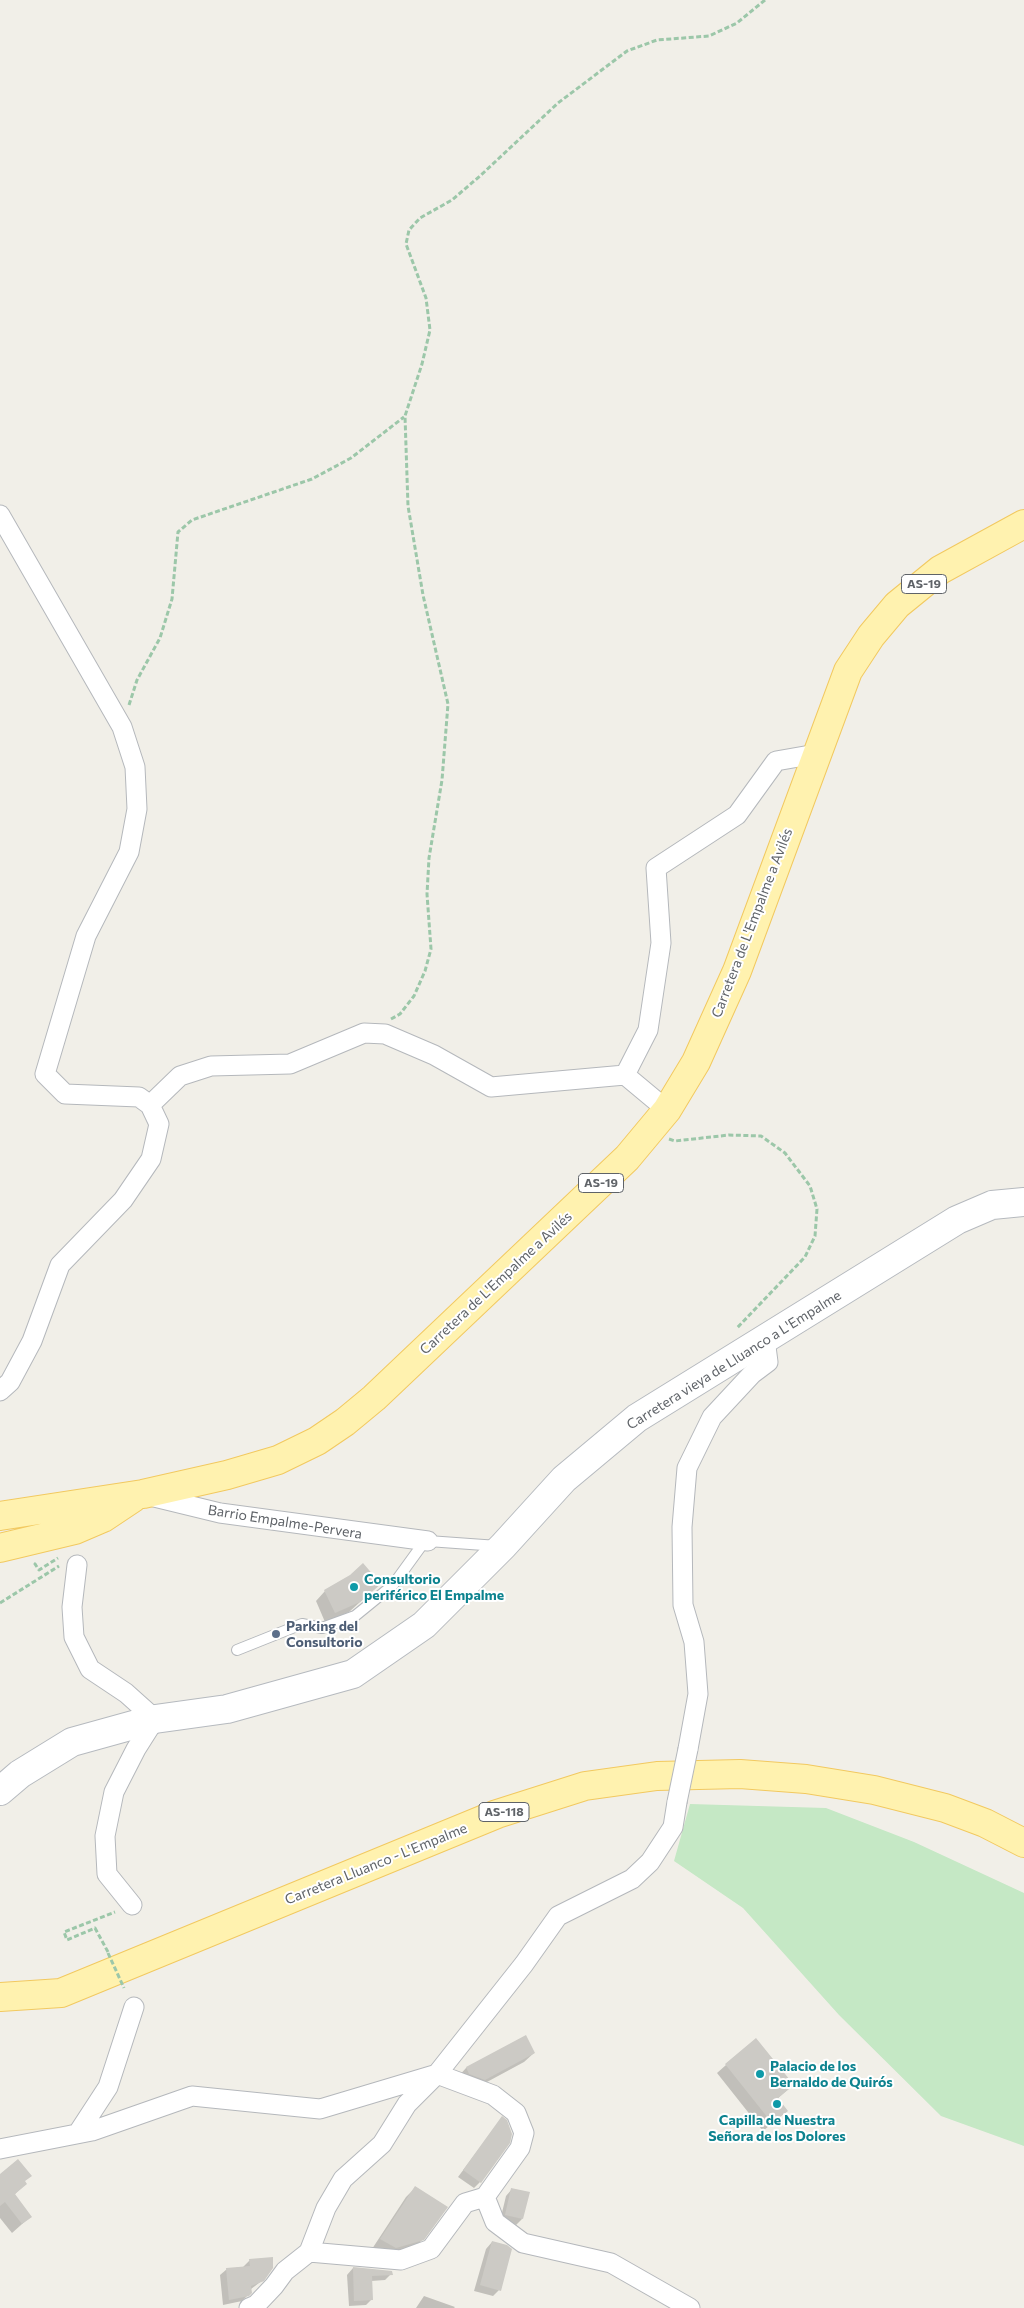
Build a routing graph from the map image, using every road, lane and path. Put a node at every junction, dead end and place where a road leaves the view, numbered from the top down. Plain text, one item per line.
1 (765, 0) edge
2 (405, 416) junction
3 (0, 515) edge
4 (1024, 524) edge
5 (122, 727) junction
6 (816, 754) junction
7 (364, 1032) junction
8 (625, 1075) junction
9 (150, 1105) junction
10 (667, 1110) junction
11 (646, 1135) junction
12 (1024, 1202) edge
13 (731, 1335) dead end
14 (765, 1339) junction
15 (0, 1391) edge
16 (139, 1495) junction
17 (87, 1502) junction
18 (0, 1516) edge
19 (4, 1541) edge
20 (428, 1541) junction
21 (503, 1546) junction
22 (77, 1564) dead end
23 (237, 1650) dead end
24 (155, 1719) junction
25 (0, 1791) edge
26 (1024, 1843) edge
27 (132, 1905) joint
28 (124, 1988) dead end
29 (1, 1996) edge
30 (134, 2007) dead end
31 (437, 2074) junction
32 (78, 2133) junction
33 (0, 2148) edge
34 (485, 2197) junction
35 (309, 2252) junction
36 (249, 2308) edge
37 (690, 2308) edge

1 - 2 path
2 - 5 path
2 - 7 path
3 - 5 street
4 - 6 main road, Carretera de L'Empalme a Avilés / AS-19
5 - 9 street
6 - 8 street
6 - 10 main road, Carretera de L'Empalme a Avilés / AS-19
7 - 8 street
7 - 9 street
8 - 10 street
9 - 15 street
10 - 11 main road, Carretera de L'Empalme a Avilés / AS-19
11 - 13 path
11 - 16 main road, Carretera de L'Empalme a Avilés / AS-19
12 - 14 street, Carretera vieya de Lluanco a L'Empalme
14 - 21 street, Carretera vieya de Lluanco a L'Empalme
14 - 31 street, bridge
16 - 17 main road, Carretera de L'Empalme a Avilés / AS-19
16 - 19 main road
16 - 20 street, Barrio Empalme-Pervera
17 - 18 main road, Carretera de L'Empalme a Avilés
17 - 19 main road
20 - 21 lane
20 - 23 lane
21 - 24 street, Carretera vieya de Lluanco a L'Empalme
22 - 24 street
24 - 25 street, Carretera vieya de Lluanco a L'Empalme
24 - 27 street
26 - 29 main road, Carretera Lluanco - L'Empalme / AS-118
27 - 28 path, bridge
30 - 32 street
31 - 32 street
31 - 34 street
31 - 35 street
32 - 33 street
34 - 35 street
34 - 37 street
35 - 36 street

